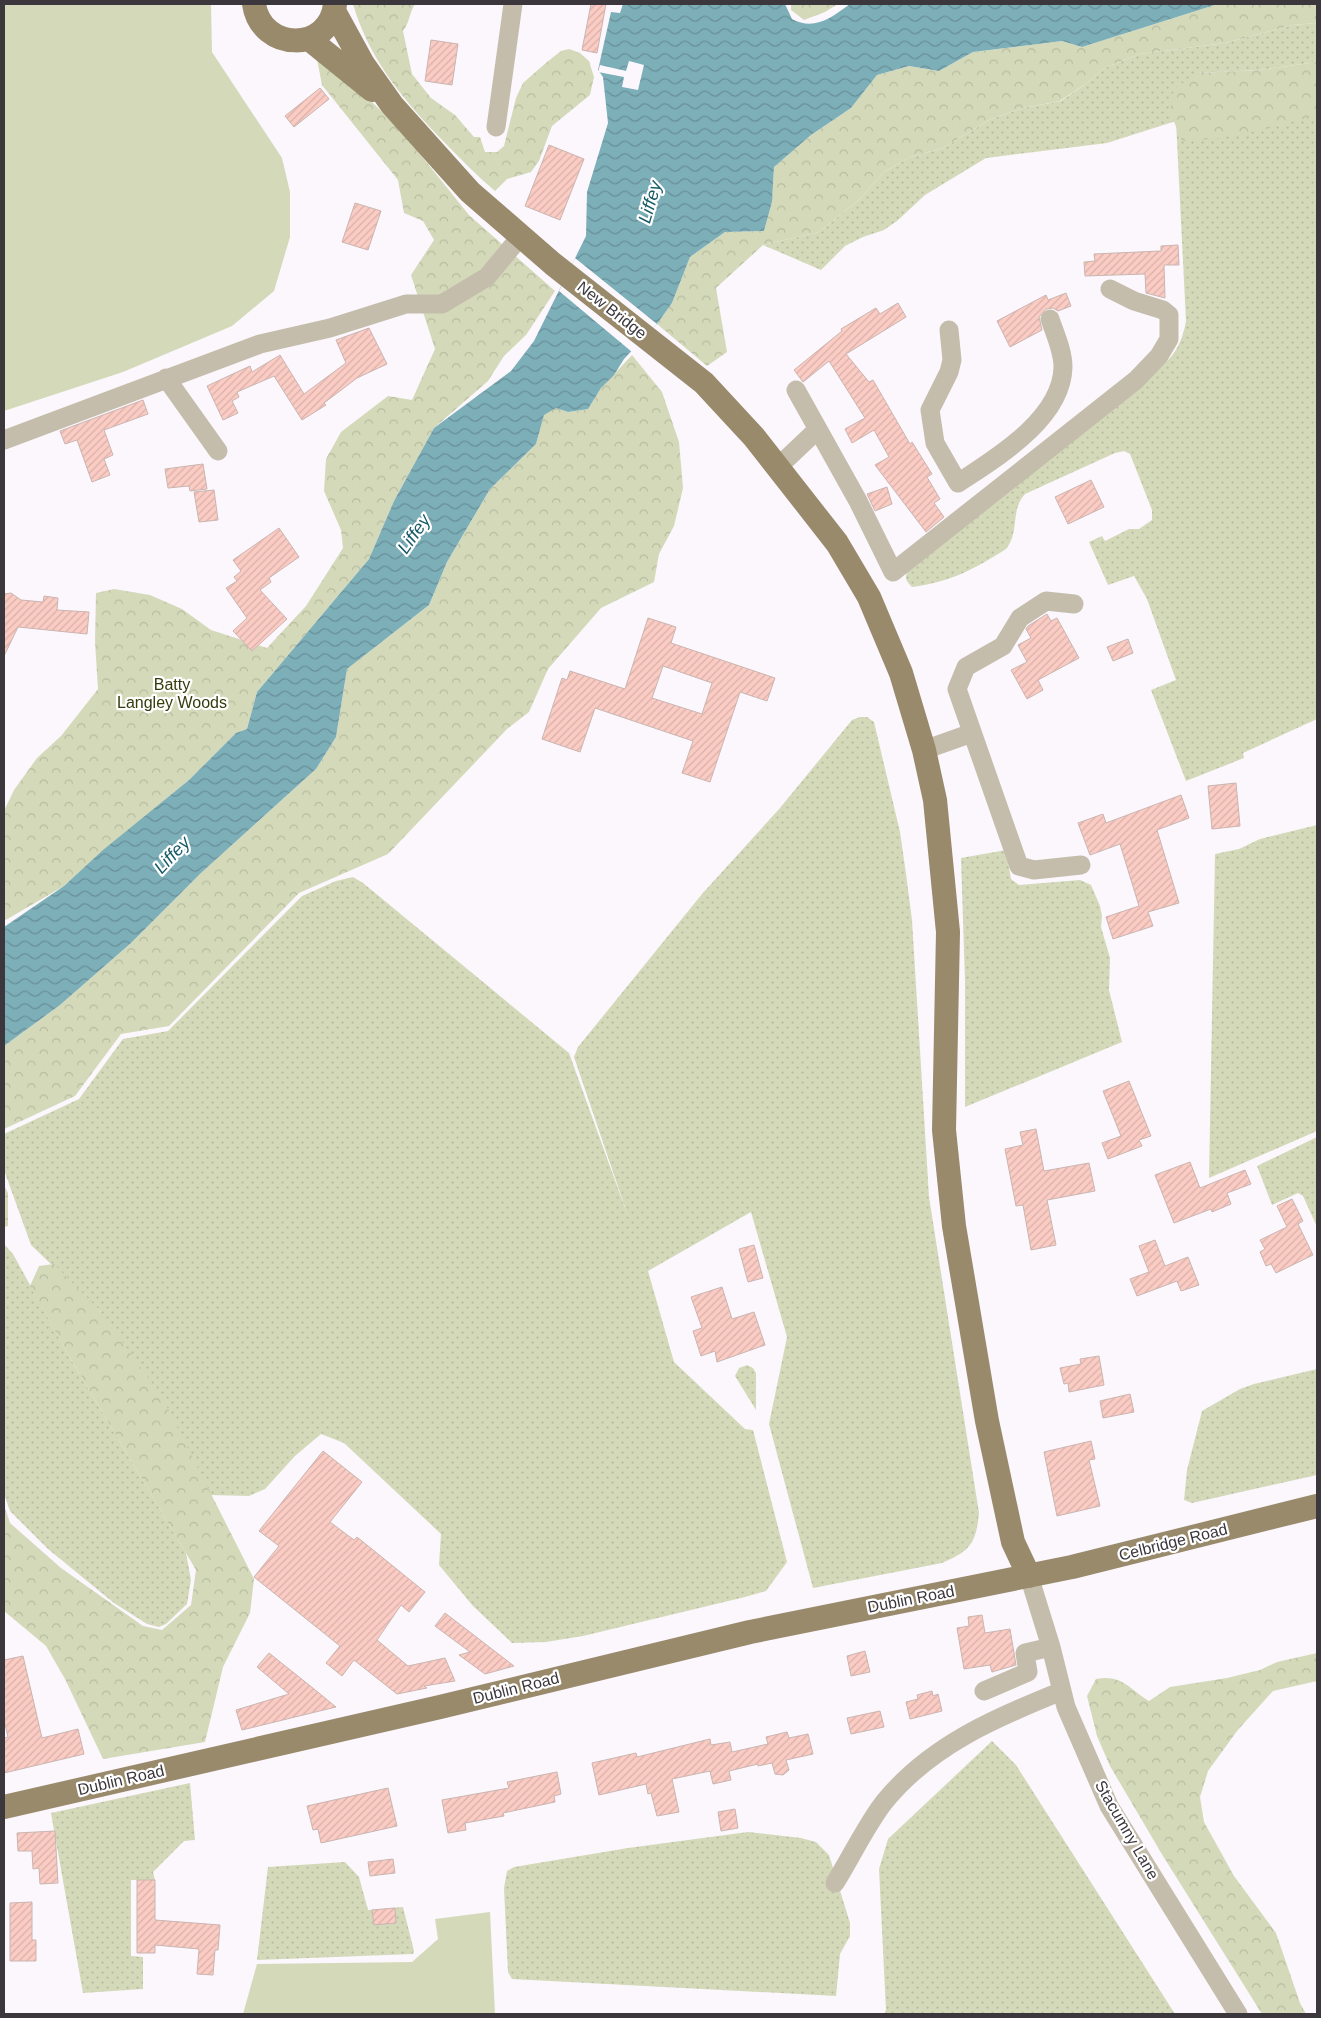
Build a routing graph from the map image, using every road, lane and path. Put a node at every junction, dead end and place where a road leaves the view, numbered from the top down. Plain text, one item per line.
1 (254, 4) edge
2 (513, 4) edge
3 (334, 7) edge
4 (309, 40) junction
5 (392, 105) junction
6 (496, 127) dead end
7 (520, 236) junction
8 (1110, 289) dead end
9 (1050, 319) dead end
10 (949, 330) dead end
11 (166, 378) junction
12 (796, 390) dead end
13 (817, 430) junction
14 (4, 440) edge
15 (218, 451) dead end
16 (779, 466) junction
17 (958, 483) junction
18 (972, 508) junction
19 (1074, 604) dead end
20 (972, 733) junction
21 (924, 750) junction
22 (1081, 865) dead end
23 (1317, 1506) edge
24 (1029, 1576) junction
25 (1051, 1647) junction
26 (984, 1691) dead end
27 (1062, 1691) junction
28 (4, 1807) edge
29 (835, 1883) dead end
30 (1238, 2014) edge

1 - 4 main road
2 - 6 street
3 - 4 main road
3 - 5 main road
4 - 5 main road
5 - 7 main road, New Bridge
7 - 11 street
7 - 16 main road, New Bridge
8 - 18 street
9 - 17 street
10 - 17 street
11 - 14 street
11 - 15 street
12 - 13 street
13 - 16 street
13 - 18 street
16 - 21 main road, New Bridge
17 - 18 street
19 - 20 street
20 - 21 street
20 - 22 street
21 - 24 main road, New Bridge
23 - 24 main road, Celbridge Road
24 - 25 street, Stacumny Lane
24 - 28 main road, Dublin Road
25 - 26 street
25 - 27 street, Stacumny Lane
27 - 29 street
27 - 30 street, Stacumny Lane

